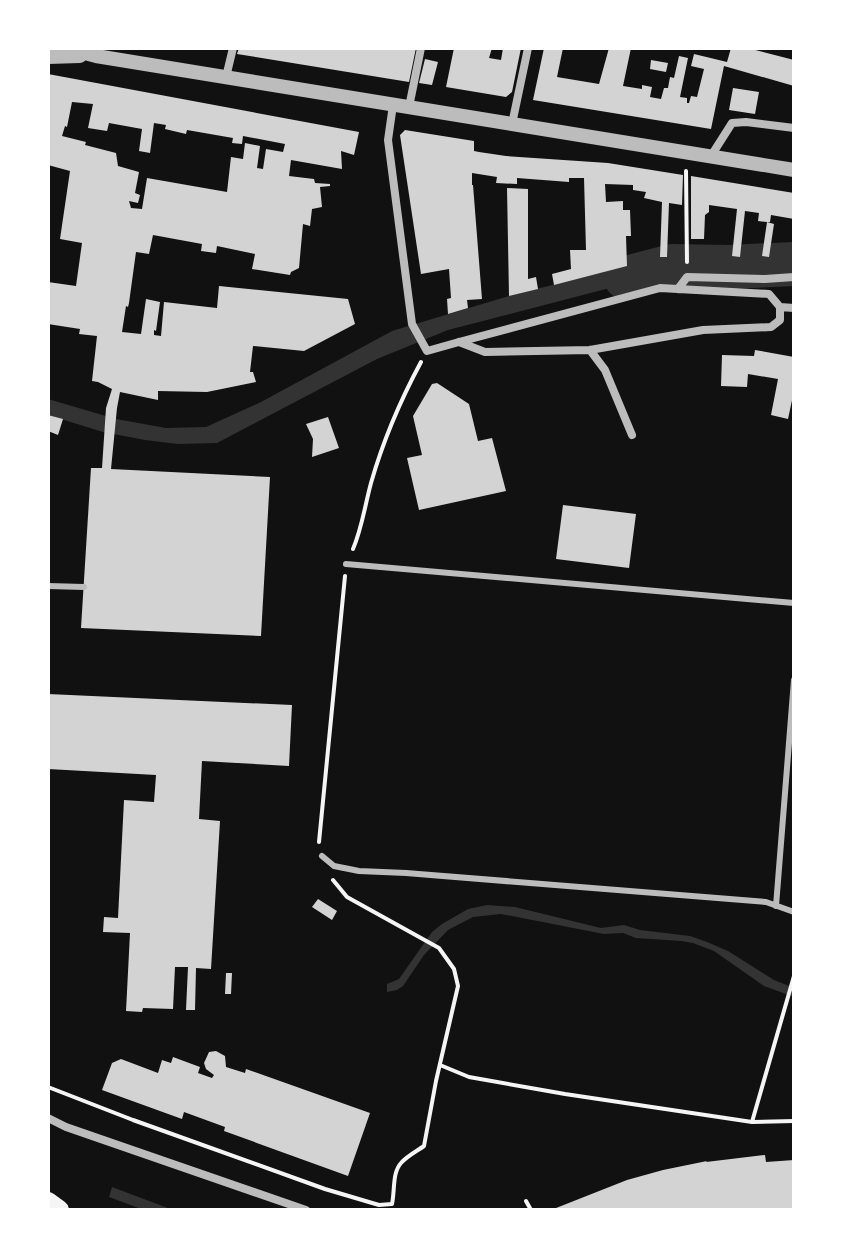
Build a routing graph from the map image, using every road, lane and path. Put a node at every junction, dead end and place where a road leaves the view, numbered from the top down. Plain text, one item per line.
1 (66, 48) edge
2 (233, 48) edge
3 (421, 48) edge
4 (528, 48) edge
5 (96, 56) junction
6 (48, 57) edge
7 (226, 77) junction
8 (393, 105) junction
9 (409, 107) junction
10 (512, 124) junction
11 (794, 128) edge
12 (711, 156) junction
13 (794, 170) edge
14 (686, 187) dead end
15 (686, 254) dead end
16 (794, 277) edge
17 (678, 289) junction
18 (780, 307) junction
19 (794, 308) edge
20 (459, 342) junction
21 (590, 350) junction
22 (427, 351) junction
23 (632, 435) dead end
24 (346, 564) junction
25 (48, 586) edge
26 (84, 587) dead end
27 (794, 603) edge
28 (794, 680) edge
29 (322, 856) junction
30 (776, 906) junction
31 (794, 912) edge
32 (794, 976) edge
33 (793, 983) edge
34 (440, 1065) junction
35 (48, 1087) edge
36 (48, 1118) edge
37 (794, 1121) edge
38 (752, 1122) junction
39 (526, 1201) dead end
40 (48, 1202) edge
41 (59, 1210) edge
42 (306, 1210) edge
43 (531, 1210) edge

1 - 5 street
2 - 7 street
3 - 9 street
4 - 10 street
5 - 6 street
5 - 7 street
7 - 8 street
8 - 9 street
8 - 22 street
9 - 10 street
10 - 12 street
11 - 12 street
12 - 13 street
14 - 15 path
16 - 17 street
17 - 18 street
17 - 20 street
18 - 19 street
18 - 21 street
20 - 21 street
20 - 22 street
21 - 23 street
22 - 24 path
24 - 27 lane
24 - 29 path
25 - 26 lane
28 - 30 lane
29 - 30 lane
29 - 34 path
30 - 31 lane
32 - 33 path
33 - 38 path
34 - 35 path
34 - 38 path
36 - 42 street
37 - 38 path
39 - 43 path
40 - 41 highway

